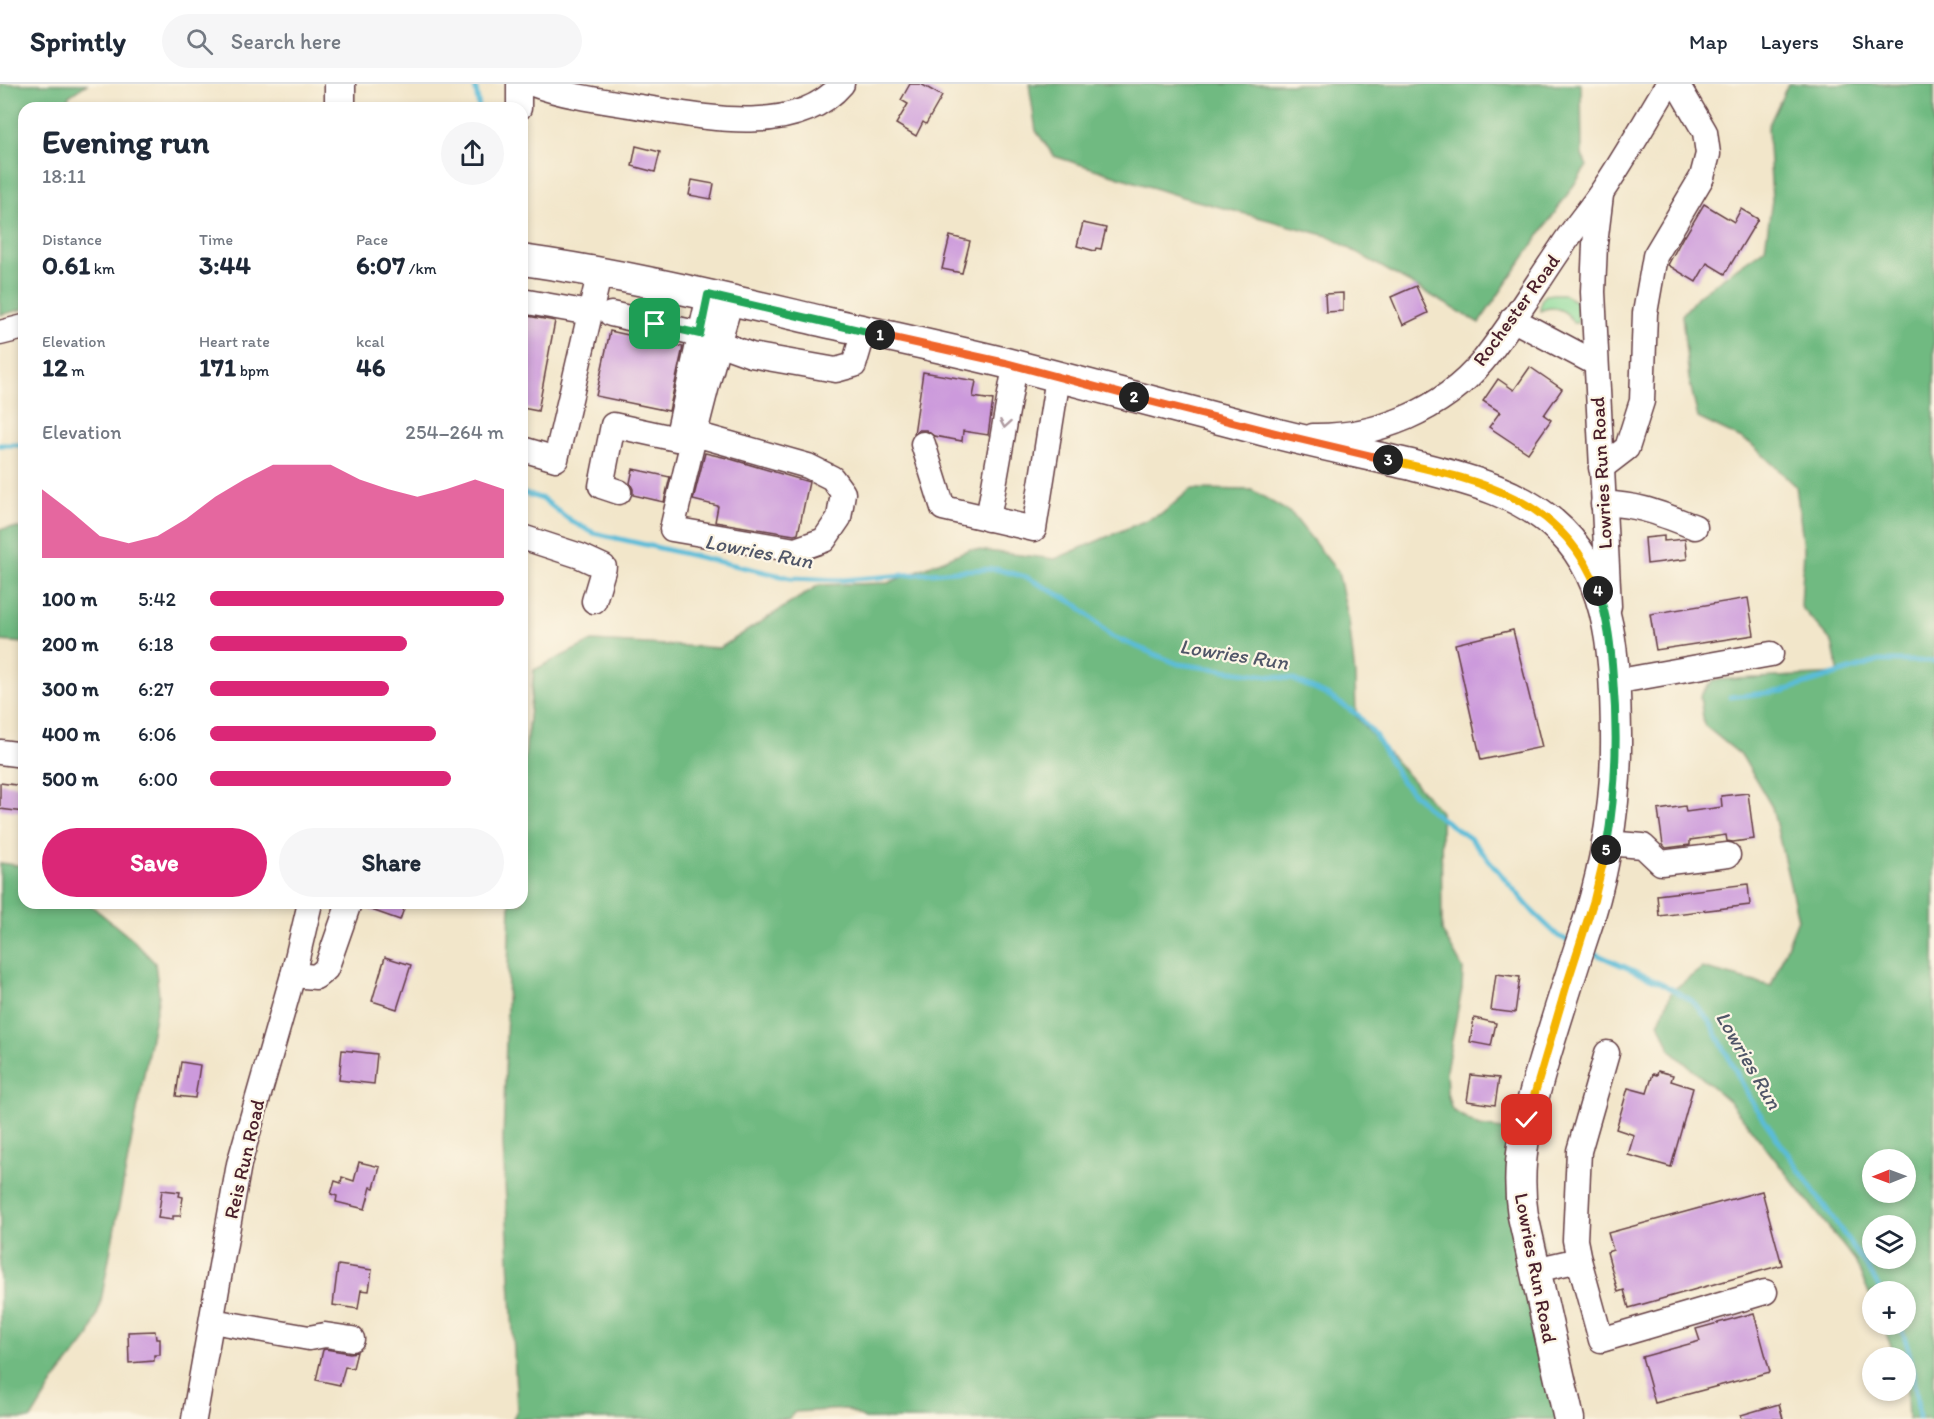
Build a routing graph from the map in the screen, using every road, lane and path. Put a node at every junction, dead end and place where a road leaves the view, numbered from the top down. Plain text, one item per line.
1 (340, 84) edge
2 (519, 84) edge
3 (533, 84) edge
4 (842, 84) edge
5 (1668, 84) edge
6 (1677, 84) edge
7 (340, 102) edge
8 (519, 102) edge
9 (1601, 192) junction
10 (528, 261) edge
11 (600, 271) junction
12 (720, 298) junction
13 (528, 303) edge
14 (600, 314) junction
15 (1512, 319) junction
16 (18, 328) edge
17 (864, 331) junction
18 (0, 333) edge
19 (709, 339) junction
20 (1595, 363) junction
21 (1015, 366) junction
22 (1058, 377) junction
23 (695, 434) junction
24 (1287, 436) junction
25 (923, 444) dead end
26 (528, 451) edge
27 (1601, 468) junction
28 (619, 492) dead end
29 (1603, 504) junction
30 (988, 519) junction
31 (1695, 527) dead end
32 (528, 539) edge
33 (594, 601) dead end
34 (1611, 644) junction
35 (1771, 654) dead end
36 (1614, 682) junction
37 (0, 752) edge
38 (18, 754) edge
39 (1607, 843) junction
40 (1728, 855) dead end
41 (309, 909) edge
42 (348, 909) edge
43 (293, 975) junction
44 (1608, 1053) dead end
45 (1579, 1260) junction
46 (1534, 1270) junction
47 (1765, 1292) dead end
48 (212, 1321) junction
49 (352, 1339) dead end
50 (194, 1419) edge
51 (1569, 1419) edge

1 - 7 main road
2 - 8 street
3 - 4 street
5 - 9 street, Rochester Road
6 - 27 street
9 - 15 street, Rochester Road
9 - 20 street, Lowries Run Road
10 - 11 main road, Rochester Road
11 - 12 main road, Rochester Road
11 - 14 street
12 - 17 main road, Rochester Road
12 - 19 street
13 - 14 street
14 - 19 street
14 - 26 street
15 - 20 street
15 - 24 street, Rochester Road
16 - 18 street
17 - 19 street
17 - 21 main road, Rochester Road
19 - 23 street
19 - 28 street
20 - 27 street, Lowries Run Road
21 - 22 main road, Rochester Road
21 -> 30 street
22 - 24 main road, Rochester Road
22 - 30 street
23 - 23 street
24 - 34 main road
25 - 30 street
27 - 29 street, Lowries Run Road
29 - 31 street
29 - 34 street, Lowries Run Road
32 - 33 street
34 - 36 main road, Lowries Run Road
35 - 36 street
36 - 39 main road, Lowries Run Road
37 - 38 street
39 - 40 street
39 - 46 main road, Lowries Run Road
41 - 43 street, Reis Run Road
42 - 43 street
43 - 48 street, Reis Run Road
44 - 45 street
45 - 46 street
45 - 47 street
46 - 51 main road, Lowries Run Road
48 - 49 street
48 - 50 street, Reis Run Road

